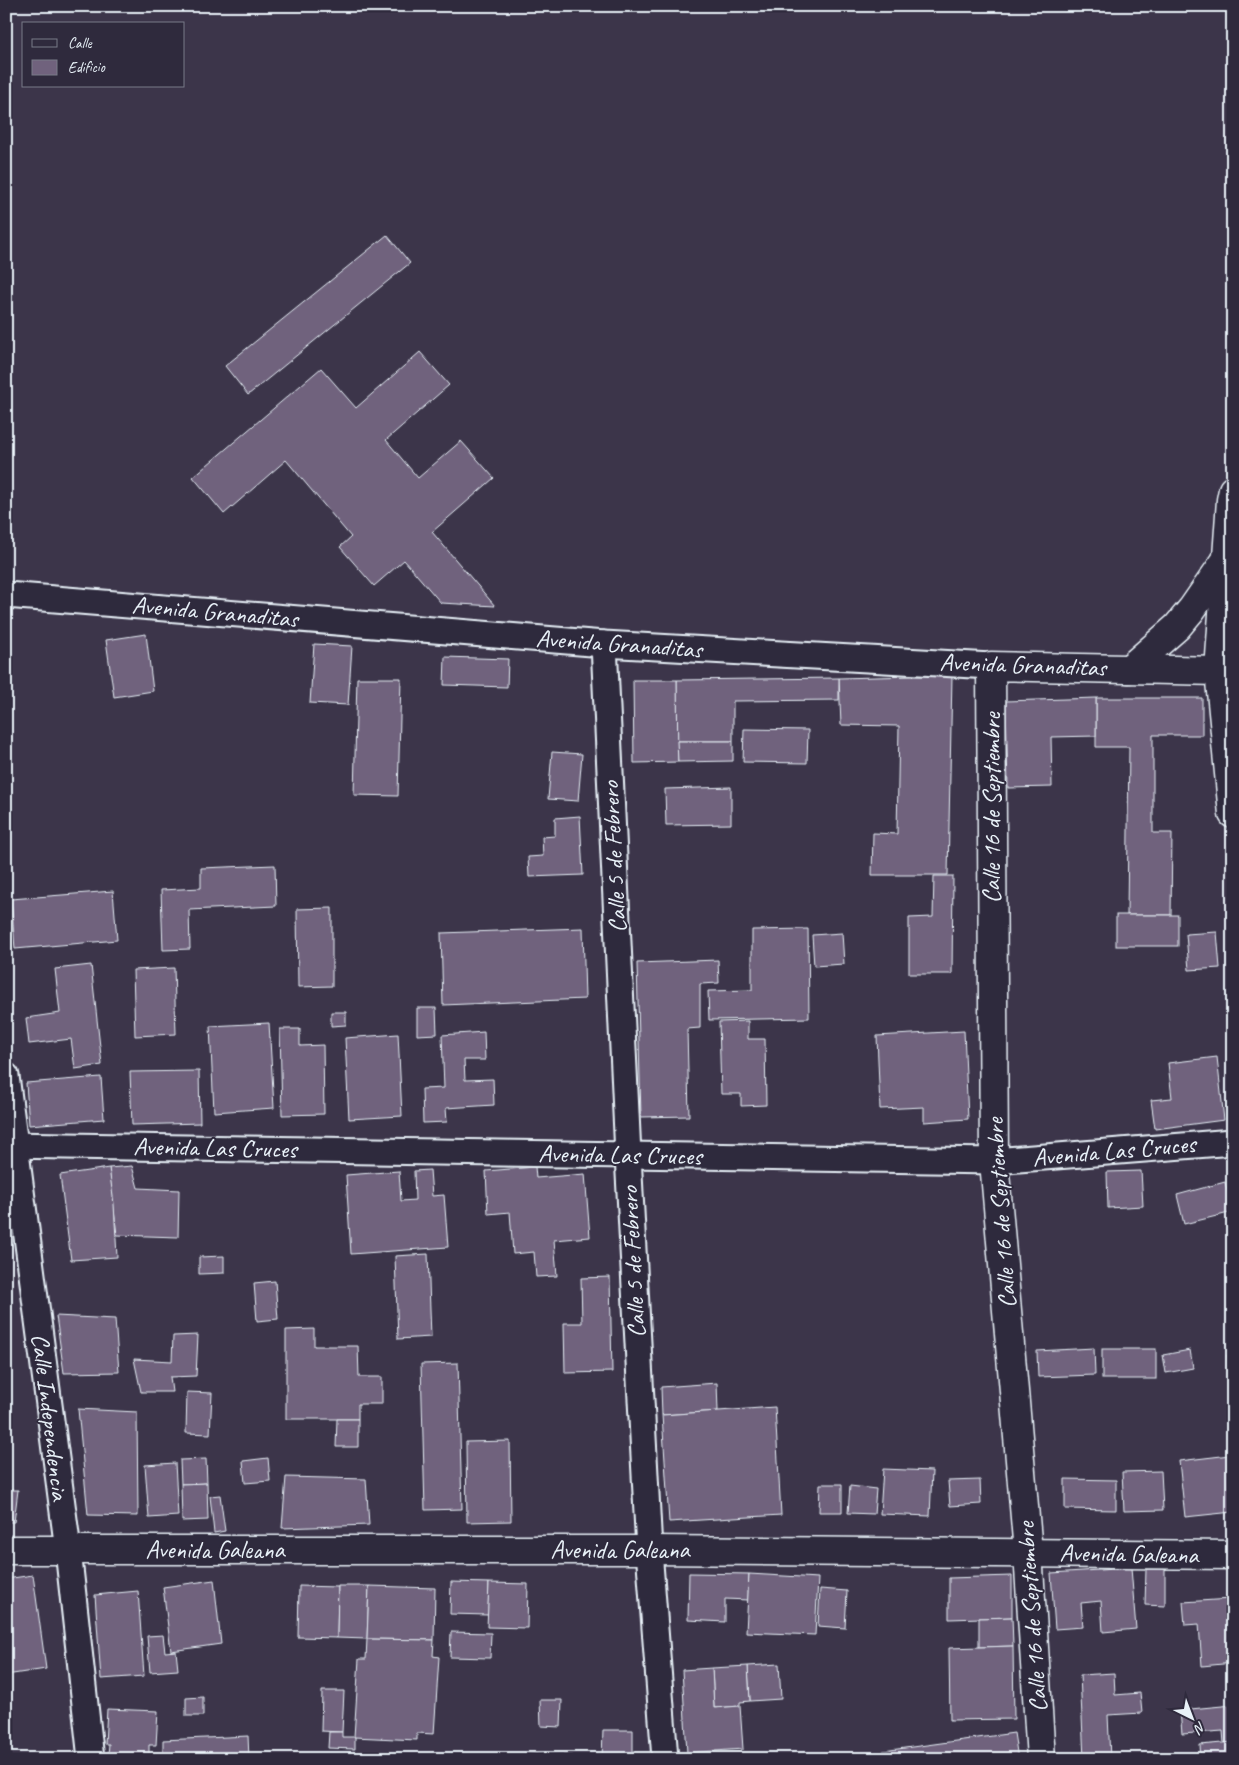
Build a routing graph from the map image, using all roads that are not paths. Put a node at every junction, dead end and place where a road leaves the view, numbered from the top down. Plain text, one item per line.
1 (1233, 490) edge
2 (1226, 559) junction
3 (6, 595) edge
4 (604, 644) junction
5 (991, 666) junction
6 (1129, 669) junction
7 (1226, 671) edge
8 (1233, 814) edge
9 (6, 1076) edge
10 (1233, 1142) edge
11 (10, 1145) edge
12 (628, 1155) junction
13 (994, 1161) junction
14 (6, 1550) edge
15 (68, 1550) junction
16 (649, 1550) junction
17 (1028, 1552) junction
18 (1233, 1555) edge
19 (91, 1759) edge
20 (665, 1759) edge
21 (1041, 1759) edge

1 - 2 main road
2 - 6 main road
2 - 7 main road
3 - 4 street, Avenida Granaditas
4 - 5 street, Avenida Granaditas
4 - 12 street, Calle 5 de Febrero
5 - 6 main road, Avenida Granaditas
5 - 13 main road, Calle 16 de Septiembre
6 - 7 main road, Avenida Granaditas
7 - 8 main road
9 - 11 street, Calle Independencia
10 - 13 street, Avenida Las Cruces
11 - 12 street, Avenida Las Cruces
11 - 15 street, Calle Independencia
12 - 13 street, Avenida Las Cruces
12 - 16 street, Calle 5 de Febrero
13 - 17 main road, Calle 16 de Septiembre
14 - 15 main road, Avenida Galeana
15 - 16 main road, Avenida Galeana
15 - 19 street, Calle Independencia
16 - 17 main road, Avenida Galeana
16 - 20 street, Calle 5 de Febrero
17 - 18 main road, Avenida Galeana
17 - 21 main road, Calle 16 de Septiembre

